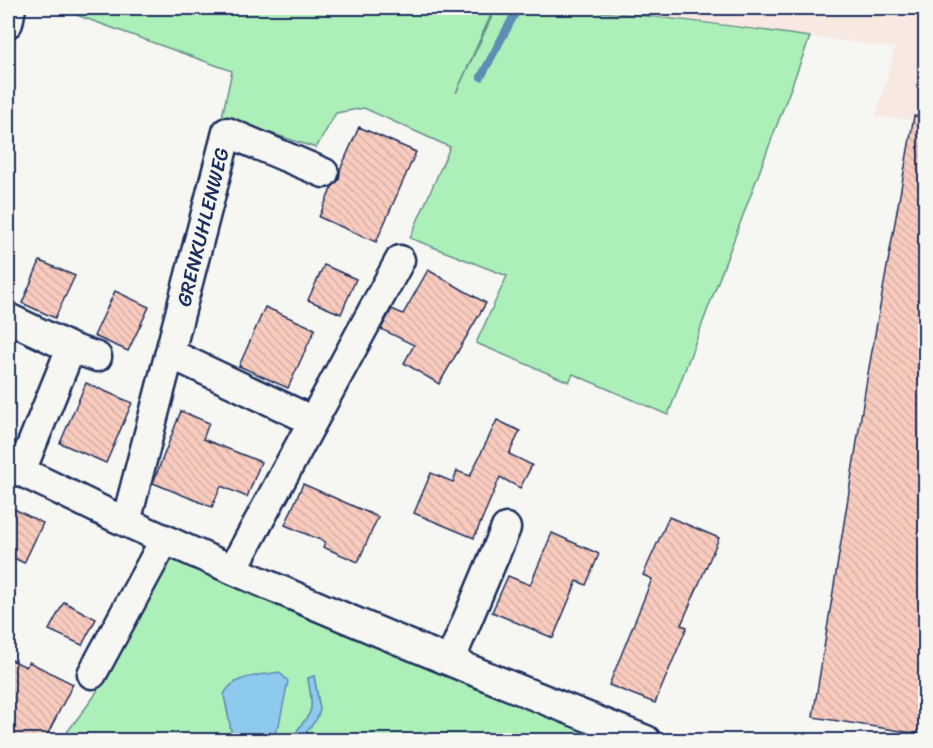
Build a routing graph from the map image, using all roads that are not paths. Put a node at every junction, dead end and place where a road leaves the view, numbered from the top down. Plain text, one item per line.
1 (11, 8) edge
2 (8, 23) edge
3 (324, 173) dead end
4 (400, 260) dead end
5 (8, 318) edge
6 (70, 348) junction
7 (171, 354) junction
8 (97, 357) dead end
9 (313, 421) junction
10 (14, 469) edge
11 (126, 522) junction
12 (506, 528) dead end
13 (165, 539) junction
14 (233, 569) junction
15 (450, 661) junction
16 (92, 674) dead end
17 (646, 741) edge

1 - 2 street
3 - 7 street, GRENKUHLENWEG
4 - 9 street
5 - 6 street
6 - 8 street
6 - 10 street
7 - 9 street
7 - 11 street, GRENKUHLENWEG
9 - 14 street
10 - 11 street
11 - 13 street
12 - 15 street
13 - 14 street
13 - 16 street
14 - 15 street
15 - 17 street

